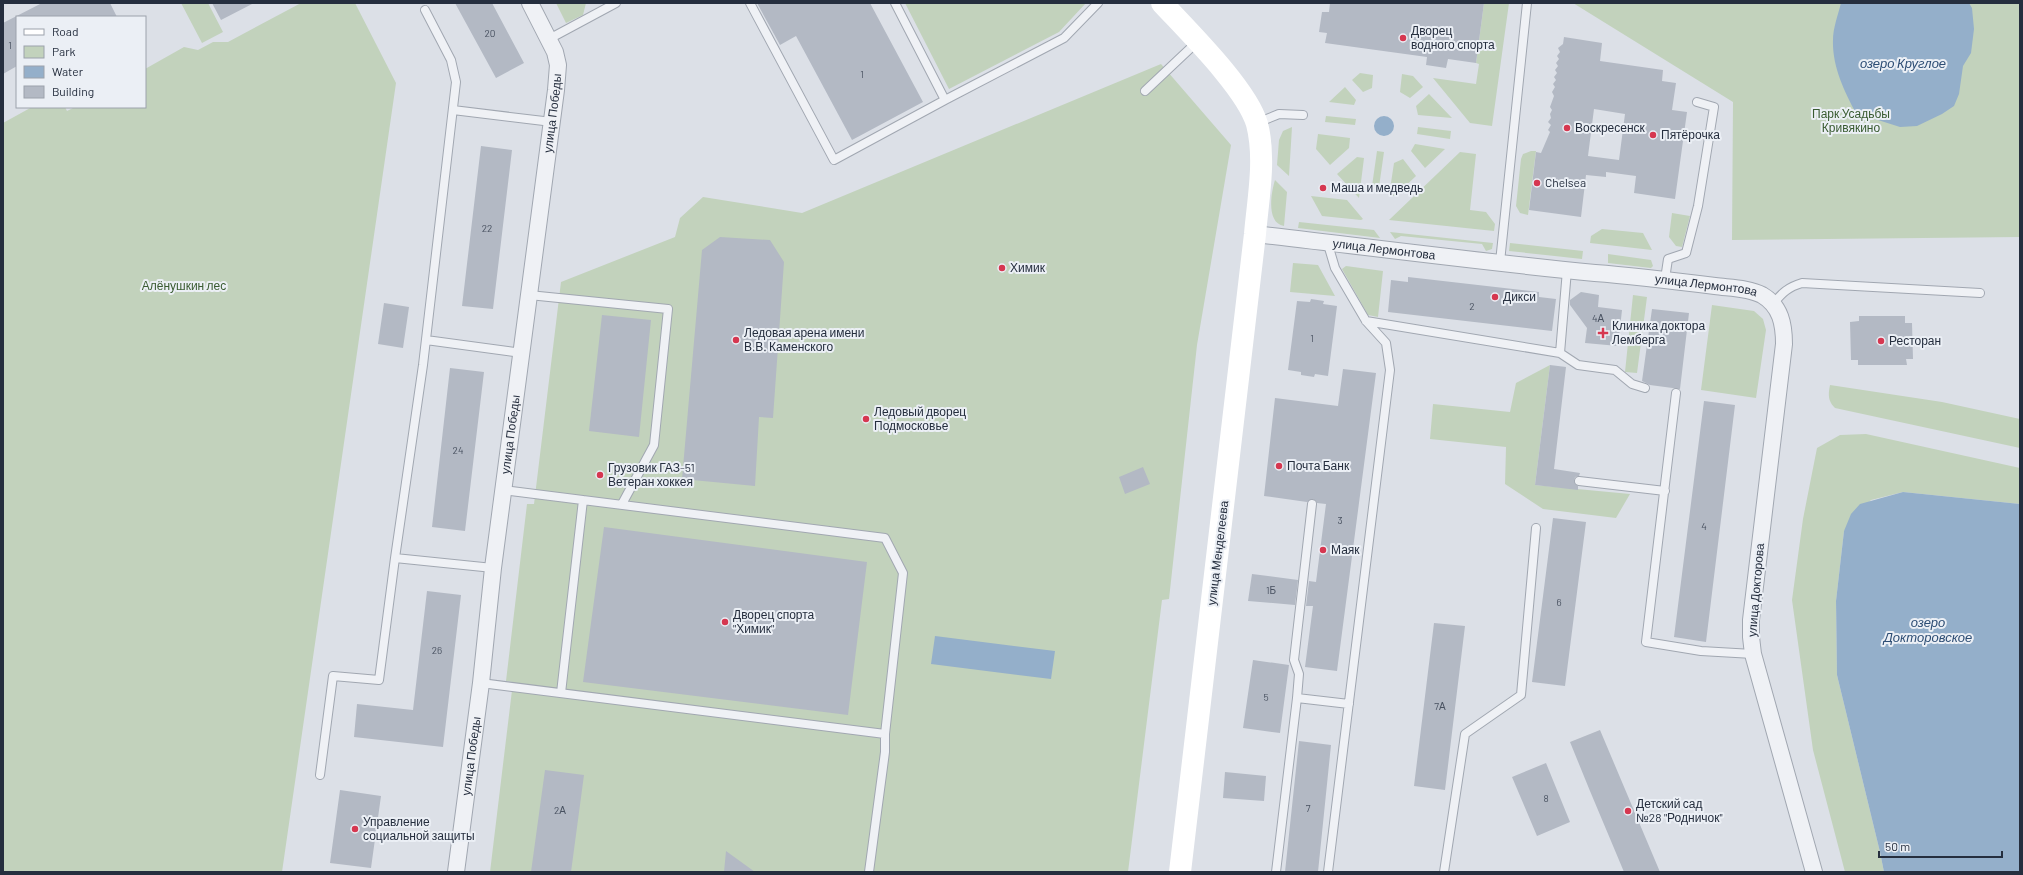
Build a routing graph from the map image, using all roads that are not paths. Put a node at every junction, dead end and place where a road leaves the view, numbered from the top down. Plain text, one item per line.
1 (530, 3) edge
2 (616, 3) edge
3 (750, 3) edge
4 (895, 3) edge
5 (1098, 3) edge
6 (1162, 3) edge
7 (1527, 3) edge
8 (425, 10) dead end
9 (549, 39) junction
10 (1198, 42) junction
11 (1145, 91) dead end
12 (946, 100) junction
13 (1697, 102) dead end
14 (453, 110) junction
15 (1303, 115) dead end
16 (552, 122) junction
17 (1257, 124) junction
18 (1255, 234) junction
19 (1327, 241) junction
20 (1500, 262) junction
21 (1567, 270) junction
22 (1665, 279) junction
23 (1980, 293) dead end
24 (529, 295) junction
25 (1773, 304) junction
26 (1366, 321) junction
27 (426, 340) junction
28 (522, 353) junction
29 (1560, 353) junction
30 (1645, 388) dead end
31 (1676, 392) dead end
32 (1579, 481) dead end
33 (504, 490) junction
34 (1665, 491) junction
35 (583, 500) junction
36 (622, 504) junction
37 (1312, 504) dead end
38 (1536, 528) dead end
39 (395, 558) junction
40 (493, 568) junction
41 (1753, 654) junction
42 (481, 683) junction
43 (561, 693) junction
44 (1297, 698) junction
45 (1349, 704) junction
46 (885, 734) junction
47 (320, 775) dead end
48 (456, 872) edge
49 (869, 872) edge
50 (1180, 872) edge
51 (1276, 872) edge
52 (1328, 872) edge
53 (1444, 872) edge
54 (1814, 872) edge

1 - 9 street, улица Победы
2 - 9 lane
3 - 12 lane
4 - 12 lane
5 - 12 lane
6 - 10 main road
7 - 20 lane
8 - 14 lane
9 - 16 street, улица Победы
10 - 11 lane
10 - 17 main road
13 - 22 lane
14 - 16 lane
14 - 27 lane
15 - 17 lane
16 - 24 street, улица Победы
17 - 18 main road
18 - 19 street, улица Лермонтова
18 - 50 main road, улица Менделеева
19 - 20 street, улица Лермонтова
19 - 26 lane
20 - 21 street, улица Лермонтова
21 - 22 street, улица Лермонтова
21 - 29 lane
22 - 25 street, улица Лермонтова
23 - 25 lane
24 - 28 street, улица Победы
24 - 36 lane
25 - 41 street, улица Докторова
26 - 29 lane
26 - 45 lane
27 - 28 lane
27 - 39 lane
28 - 33 street, улица Победы
29 - 30 lane
31 - 34 lane
32 - 34 lane
33 - 35 lane
33 - 40 street, улица Победы
34 - 41 lane
35 - 36 lane
35 - 43 lane
36 - 46 lane
37 - 44 lane
38 - 53 lane
39 - 40 lane
39 - 47 lane
40 - 42 street, улица Победы
41 - 54 street, улица Докторова
42 - 43 lane
42 - 48 street, улица Победы
43 - 46 lane
44 - 45 lane
44 - 51 lane
45 - 52 lane
46 - 49 lane

